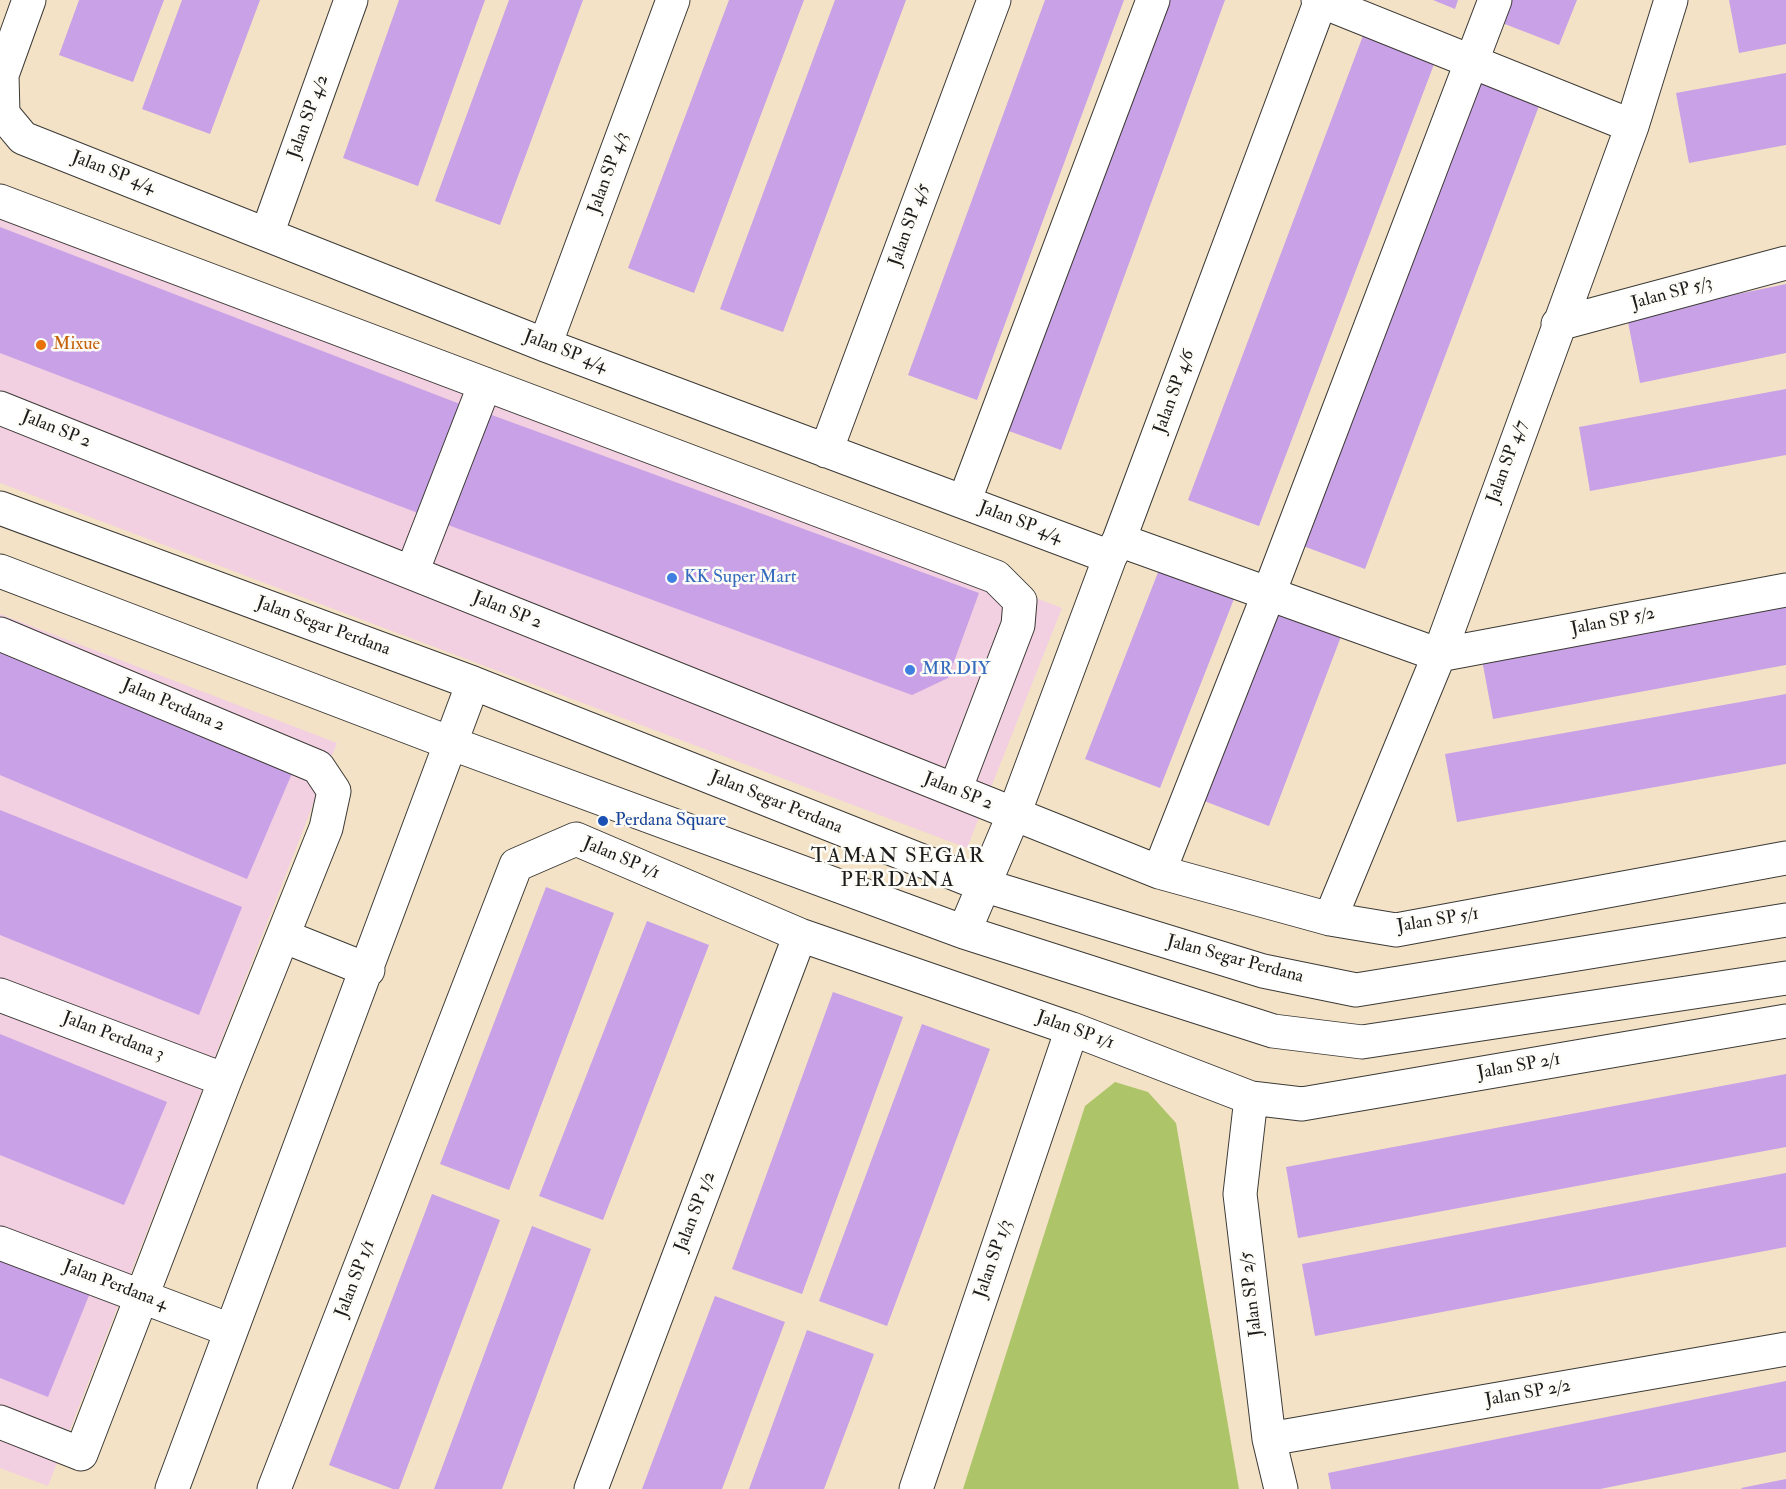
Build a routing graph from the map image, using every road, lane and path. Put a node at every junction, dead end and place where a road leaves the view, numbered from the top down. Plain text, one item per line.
1 (29, 0) edge
2 (351, 0) edge
3 (673, 0) edge
4 (994, 0) edge
5 (1153, 0) edge
6 (1320, 0) edge
7 (1495, 0) edge
8 (1671, 0) edge
9 (1472, 61) junction
10 (1632, 126) junction
11 (0, 201) edge
12 (267, 234) junction
13 (1786, 263) edge
14 (1558, 324) junction
15 (545, 345) junction
16 (485, 384) junction
17 (0, 408) edge
18 (826, 451) junction
19 (964, 502) junction
20 (0, 508) edge
21 (1115, 549) junction
22 (0, 571) edge
23 (412, 572) junction
24 (1786, 590) edge
25 (1269, 593) junction
26 (0, 634) edge
27 (1440, 655) junction
28 (473, 683) junction
29 (453, 744) junction
30 (955, 790) junction
31 (1014, 814) junction
32 (1064, 834) joint
33 (1786, 858) edge
34 (1159, 872) junction
35 (983, 885) junction
36 (1330, 919) junction
37 (1786, 920) edge
38 (964, 932) junction
39 (800, 935) junction
40 (283, 936) junction
41 (368, 970) junction
42 (1786, 978) edge
43 (0, 995) edge
44 (1786, 1021) edge
45 (1072, 1029) junction
46 (225, 1080) junction
47 (1251, 1098) junction
48 (0, 1243) edge
49 (141, 1296) junction
50 (230, 1330) junction
51 (1786, 1349) edge
52 (0, 1422) edge
53 (1269, 1439) junction
54 (172, 1489) edge
55 (274, 1489) edge
56 (591, 1489) edge
57 (916, 1489) edge
58 (1281, 1489) edge

1 - 12 street, Jalan SP 4/4
2 - 12 street, Jalan SP 4/2
3 - 15 street, Jalan SP 4/3
4 - 18 street, Jalan SP 4/5
5 - 19 street
6 - 9 street
6 - 21 street, Jalan SP 4/6
7 - 9 street
8 - 10 street, Jalan SP 4/7
9 - 10 street
9 - 25 street
10 - 14 street, Jalan SP 4/7
11 - 16 street
12 - 15 street, Jalan SP 4/4
13 - 14 street, Jalan SP 5/3
14 - 27 street, Jalan SP 4/7
15 - 18 street, Jalan SP 4/4
16 - 23 street
16 - 30 street
17 - 23 street, Jalan SP 2
18 - 19 street, Jalan SP 4/4
19 - 21 street, Jalan SP 4/4
20 - 28 street, Jalan Segar Perdana
21 - 25 street, Jalan SP 4/4
21 - 31 street, Jalan SP 4/6
22 - 29 street
23 - 30 street, Jalan SP 2
24 - 27 street, Jalan SP 5/2
25 - 27 street, Jalan SP 4/4
25 - 34 street
26 - 40 street, Jalan Perdana 2
27 - 36 street, Jalan SP 4/7
28 - 29 street
28 - 35 street, Jalan Segar Perdana
29 - 38 street
29 - 41 street
30 - 31 street, Jalan SP 2
31 - 32 street, Jalan SP 2
31 - 35 street, Jalan SP 4/6
32 - 34 street, Jalan SP 5/1
33 - 36 street, Jalan SP 5/1
34 - 36 street, Jalan SP 5/1
35 - 37 street, Jalan Segar Perdana
35 - 38 street, Jalan SP 4/6
38 - 42 street
39 - 45 street, Jalan SP 1/1
39 - 55 street, Jalan SP 1/1
39 - 56 street, Jalan SP 1/2
40 - 41 street
40 - 46 street
41 - 50 street
43 - 46 street, Jalan Perdana 3
44 - 47 street, Jalan SP 2/1
45 - 47 street, Jalan SP 1/1
45 - 57 street, Jalan SP 1/3
46 - 49 street
47 - 53 street, Jalan SP 2/5
48 - 49 street, Jalan Perdana 4
49 - 50 street, Jalan Perdana 4
49 - 52 street
50 - 54 street
51 - 53 street, Jalan SP 2/2
53 - 58 street, Jalan SP 2/5

